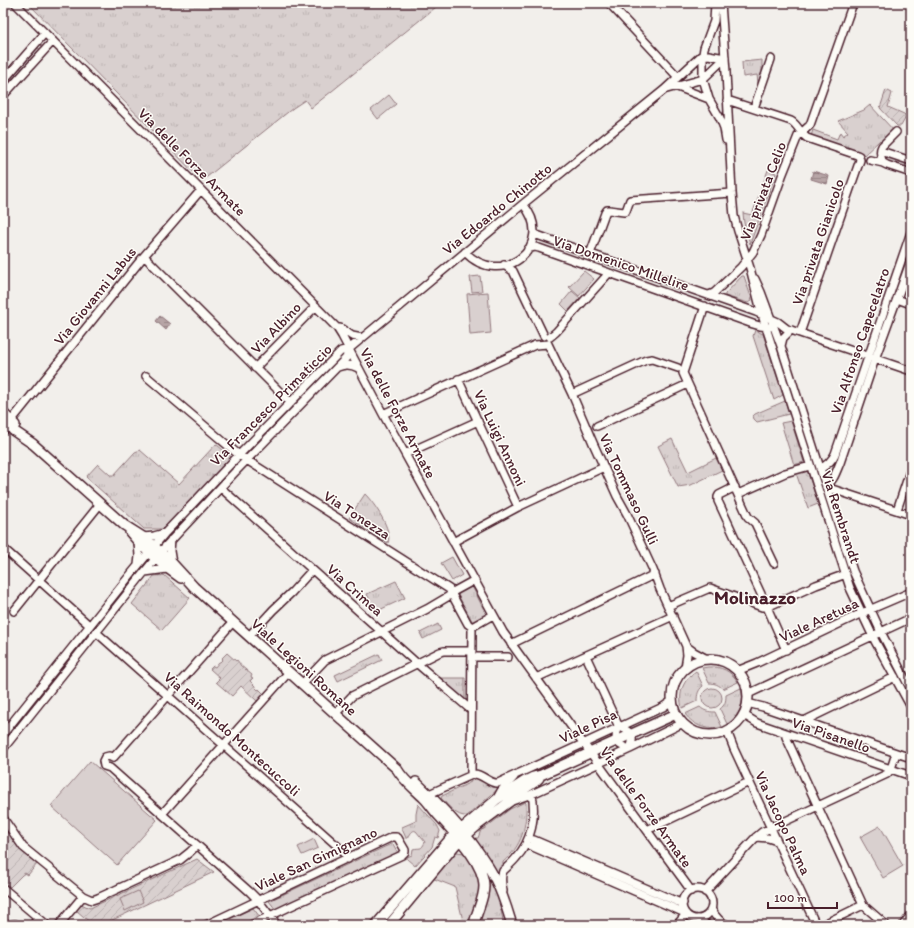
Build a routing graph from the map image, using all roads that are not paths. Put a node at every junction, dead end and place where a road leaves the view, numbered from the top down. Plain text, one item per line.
1 (15, 3) edge
2 (609, 3) edge
3 (721, 3) edge
4 (853, 3) edge
5 (715, 7) edge
6 (45, 33) junction
7 (53, 41) junction
8 (703, 54) junction
9 (725, 58) junction
10 (771, 60) dead end
11 (13, 70) junction
12 (21, 76) junction
13 (678, 76) junction
14 (702, 79) junction
15 (3, 80) edge
16 (674, 86) junction
17 (664, 90) junction
18 (3, 96) edge
19 (709, 99) junction
20 (727, 100) junction
21 (754, 108) junction
22 (896, 132) dead end
23 (802, 133) junction
24 (881, 151) junction
25 (870, 160) dead end
26 (911, 161) edge
27 (730, 162) junction
28 (884, 163) junction
29 (911, 173) edge
30 (201, 190) junction
31 (732, 193) junction
32 (523, 204) junction
33 (911, 232) edge
34 (534, 234) junction
35 (528, 249) junction
36 (465, 252) junction
37 (590, 254) junction
38 (144, 256) junction
39 (747, 259) junction
40 (518, 260) junction
41 (911, 260) edge
42 (504, 265) junction
43 (750, 268) junction
44 (513, 271) junction
45 (609, 273) junction
46 (709, 295) junction
47 (898, 299) junction
48 (911, 304) edge
49 (316, 306) junction
50 (705, 306) junction
51 (762, 315) junction
52 (769, 324) junction
53 (337, 328) junction
54 (789, 330) junction
55 (800, 333) junction
56 (362, 338) junction
57 (547, 340) junction
58 (781, 346) junction
59 (349, 349) junction
60 (872, 358) junction
61 (337, 367) junction
62 (255, 368) junction
63 (358, 368) junction
64 (678, 368) dead end
65 (911, 371) edge
66 (146, 376) dead end
67 (458, 379) junction
68 (688, 384) junction
69 (307, 386) junction
70 (312, 392) junction
71 (572, 394) junction
72 (290, 403) junction
73 (3, 413) edge
74 (383, 414) junction
75 (478, 421) junction
76 (270, 424) junction
77 (6, 425) edge
78 (597, 426) dead end
79 (265, 430) junction
80 (276, 430) junction
81 (270, 436) junction
82 (405, 454) junction
83 (239, 455) junction
84 (247, 460) junction
85 (840, 463) junction
86 (825, 464) junction
87 (229, 466) junction
88 (810, 466) junction
89 (604, 467) junction
90 (911, 468) edge
91 (235, 472) junction
92 (835, 477) junction
93 (826, 487) junction
94 (221, 488) junction
95 (736, 491) junction
96 (100, 504) junction
97 (518, 507) junction
98 (897, 510) junction
99 (911, 515) edge
100 (176, 522) junction
101 (182, 529) junction
102 (165, 533) junction
103 (140, 540) junction
104 (171, 540) junction
105 (453, 542) junction
106 (3, 548) edge
107 (155, 552) junction
108 (774, 563) dead end
109 (138, 565) junction
110 (170, 566) junction
111 (312, 570) junction
112 (145, 572) junction
113 (655, 574) junction
114 (846, 574) junction
115 (39, 580) junction
116 (470, 582) dead end
117 (911, 592) edge
118 (451, 593) junction
119 (668, 606) junction
120 (767, 607) junction
121 (870, 610) junction
122 (14, 611) dead end
123 (862, 614) junction
124 (493, 615) junction
125 (673, 616) junction
126 (911, 618) edge
127 (233, 622) junction
128 (89, 625) junction
129 (472, 627) junction
130 (96, 632) junction
131 (383, 632) junction
132 (880, 632) junction
133 (248, 636) junction
134 (872, 636) junction
135 (511, 644) junction
136 (686, 646) junction
137 (786, 650) junction
138 (472, 654) junction
139 (586, 656) junction
140 (508, 657) dead end
141 (707, 660) junction
142 (417, 663) junction
143 (685, 668) junction
144 (737, 671) junction
145 (289, 672) junction
146 (895, 677) junction
147 (536, 678) junction
148 (302, 684) junction
149 (910, 688) edge
150 (168, 695) junction
151 (748, 699) junction
152 (672, 701) junction
153 (911, 707) edge
154 (471, 710) junction
155 (336, 713) junction
156 (676, 714) junction
157 (744, 715) junction
158 (804, 721) junction
159 (683, 723) junction
160 (620, 727) junction
161 (727, 731) junction
162 (786, 733) junction
163 (3, 734) edge
164 (631, 735) junction
165 (617, 741) junction
166 (584, 744) junction
167 (224, 745) junction
168 (3, 749) edge
169 (630, 749) junction
170 (896, 753) junction
171 (591, 754) junction
172 (911, 758) edge
173 (598, 763) junction
174 (397, 768) junction
175 (890, 770) junction
176 (471, 774) junction
177 (516, 776) junction
178 (541, 776) junction
179 (911, 776) edge
180 (750, 782) junction
181 (429, 794) junction
182 (532, 794) junction
183 (496, 800) junction
184 (510, 802) junction
185 (817, 807) junction
186 (435, 812) junction
187 (162, 814) junction
188 (3, 818) edge
189 (452, 819) junction
190 (476, 822) junction
191 (771, 828) junction
192 (647, 830) junction
193 (460, 835) junction
194 (756, 837) junction
195 (534, 840) dead end
196 (777, 841) junction
197 (526, 844) junction
198 (197, 845) junction
199 (443, 846) junction
200 (474, 852) junction
201 (446, 856) junction
202 (348, 859) junction
203 (430, 868) junction
204 (3, 888) edge
205 (691, 891) junction
206 (705, 892) junction
207 (83, 896) junction
208 (504, 899) junction
209 (258, 900) junction
210 (683, 903) junction
211 (863, 905) junction
212 (711, 909) junction
213 (281, 910) junction
214 (686, 913) junction
215 (911, 915) edge
216 (270, 916) junction
217 (38, 918) junction
218 (698, 919) junction
219 (10, 925) edge
220 (16, 925) edge
221 (33, 925) edge
222 (47, 925) edge
223 (59, 925) edge
224 (206, 925) edge
225 (251, 925) edge
226 (278, 925) edge
227 (376, 925) edge
228 (389, 925) edge
229 (474, 925) edge
230 (512, 925) edge
231 (676, 925) edge
232 (706, 925) edge
233 (727, 925) edge
234 (816, 925) edge
235 (822, 925) edge
236 (886, 925) edge
237 (903, 925) edge

1 - 6 street, Via delle Forze Armate
2 - 13 street
3 - 9 street
4 - 23 street, Via privata Celio
5 - 8 street
6 - 7 street, Via delle Forze Armate
6 - 11 street
7 - 12 street
7 - 30 street, Via delle Forze Armate
8 - 9 street
8 - 13 street
8 - 14 street
9 - 14 street
9 - 20 street
10 - 21 street
11 - 12 street
11 - 15 street
12 - 18 street
13 - 17 street
14 - 16 street
14 - 19 street
16 - 17 street
16 - 19 street
17 - 32 street, Via Edoardo Chinotto
19 - 27 street
20 - 21 street
20 - 27 street
21 - 23 street
22 - 24 street
23 - 39 street, Via privata Celio
23 - 55 street, Via privata Gianicolo
24 - 26 street
24 - 28 street
25 - 28 street
27 - 31 street
28 - 29 street
30 - 38 street, Via Giovanni Labus
30 - 49 street, Via delle Forze Armate
31 - 37 street
31 - 39 street
32 - 34 street
32 - 36 street, Via Edoardo Chinotto
33 - 60 street, Via Alfonso Capecelatro
34 - 35 street
34 - 37 street, Via Domenico Millelire
35 - 40 street
35 - 45 street, Via Domenico Millelire
36 - 42 street
36 - 56 street, Via Edoardo Chinotto
37 - 46 street, Via Domenico Millelire
38 - 62 street
38 - 77 street, Via Giovanni Labus
39 - 43 street
39 - 46 street, Via privata Celio
40 - 42 street
40 - 44 street
41 - 47 street, Via Alfonso Capecelatro
42 - 44 street
43 - 51 street
43 - 52 street
44 - 57 street, Via Tommaso Gulli
45 - 50 street, Via Domenico Millelire
45 - 57 street
46 - 51 street, Via Domenico Millelire
47 - 48 street
47 - 60 street, Via Alfonso Capecelatro
49 - 53 street, Via delle Forze Armate
49 - 62 street, Via Albino
50 - 52 street, Via Domenico Millelire
50 - 68 street
51 - 52 street
52 - 54 street, Via Domenico Millelire
52 - 58 street, Via Rembrandt
52 - 88 street, Via Rembrandt
53 - 56 street
53 - 59 street, Via delle Forze Armate
54 - 55 street, Via Domenico Millelire
54 - 58 street
55 - 60 street, Via Domenico Millelire
56 - 59 street, Via Edoardo Chinotto
57 - 67 street
57 - 71 street, Via Tommaso Gulli
58 - 86 street, Via Rembrandt
59 - 61 street, Via Francesco Primaticcio
59 - 63 street, Via delle Forze Armate
59 - 69 street, Via Francesco Primaticcio
60 - 65 street, Via Domenico Millelire
60 - 85 street, Via Alfonso Capecelatro
60 - 86 street, Via Alfonso Capecelatro
61 - 63 street
61 - 70 street, Via Francesco Primaticcio
62 - 72 street
63 - 74 street, Via delle Forze Armate
64 - 71 street
66 - 83 street, Via Tonezza
67 - 74 street
67 - 75 street, Via Luigi Annoni
68 - 78 street
68 - 95 street
69 - 70 street
69 - 72 street, Via Francesco Primaticcio
70 - 80 street, Via Francesco Primaticcio
71 - 89 street, Via Tommaso Gulli
72 - 76 street, Via Francesco Primaticcio
73 - 77 main road, Viale Legioni Romane
74 - 82 street, Via delle Forze Armate
75 - 82 street
75 - 97 street, Via Luigi Annoni
76 - 79 street, Via Francesco Primaticcio
76 - 80 street
77 - 96 main road, Viale Legioni Romane
79 - 81 street
79 - 83 street, Via Francesco Primaticcio
80 - 81 street, Via Francesco Primaticcio
81 - 84 street, Via Francesco Primaticcio
82 - 105 street, Via delle Forze Armate
83 - 84 street, Via Tonezza
83 - 87 street, Via Francesco Primaticcio
84 - 91 street, Via Francesco Primaticcio
84 - 118 street, Via Tonezza
85 - 86 street
85 - 92 street, Via Alfonso Capecelatro
86 - 92 street
86 - 93 street, Via Rembrandt
87 - 91 street
87 - 100 street, Via Francesco Primaticcio
88 - 95 street
88 - 114 street, Via Rembrandt
89 - 97 street
89 - 113 street, Via Tommaso Gulli
90 - 98 street
91 - 94 street, Via Francesco Primaticcio
92 - 93 street, Via Alfonso Capecelatro
93 - 98 street
93 - 121 street, Via Rembrandt
94 - 101 street, Via Francesco Primaticcio
94 - 111 street, Via Crimea
95 - 108 street
95 - 120 street
96 - 103 main road, Viale Legioni Romane
96 - 115 street
97 - 105 street
98 - 99 street
100 - 101 street
100 - 102 street, Via Francesco Primaticcio
101 - 104 street, Via Francesco Primaticcio
102 - 103 street
102 - 107 street, Via Francesco Primaticcio
103 - 107 main road, Viale Legioni Romane
103 - 109 street
104 - 107 street, Via Francesco Primaticcio
104 - 110 street
105 - 124 street, Via delle Forze Armate
106 - 115 street
107 - 109 street, Via Francesco Primaticcio
107 - 110 main road, Viale Legioni Romane
107 - 112 street
109 - 128 street, Via Francesco Primaticcio
110 - 112 street
110 - 127 main road, Viale Legioni Romane
111 - 131 street, Via Crimea
111 - 133 street
112 - 130 street
113 - 119 street, Via Tommaso Gulli
113 - 135 street
114 - 120 street
114 - 123 street, Via Rembrandt
115 - 122 street
115 - 128 street
116 - 118 street
117 - 121 street, Viale Aretusa
118 - 129 street
118 - 131 street
119 - 120 street
119 - 125 street, Via Tommaso Gulli
120 - 137 street
121 - 123 street, Viale Aretusa
121 - 132 street, Via Rembrandt
123 - 134 street, Via Rembrandt
123 - 137 street, Viale Aretusa
124 - 129 street
124 - 135 street, Via delle Forze Armate
125 - 136 street, Via Tommaso Gulli
125 - 139 street
126 - 132 street
127 - 133 main road, Viale Legioni Romane
127 - 150 street
128 - 130 street
128 - 163 street, Via Francesco Primaticcio
129 - 138 street
130 - 150 street, Via Raimondo Montecuccoli
130 - 168 street
131 - 142 street, Via Crimea
131 - 148 street
132 - 134 street
132 - 149 street, Via Rembrandt
133 - 145 main road, Viale Legioni Romane
134 - 146 street, Via Rembrandt
134 - 151 street
135 - 147 street, Via delle Forze Armate
136 - 141 street
136 - 143 street, Via Tommaso Gulli
137 - 144 street, Viale Aretusa
138 - 140 street
138 - 142 street
138 - 154 street
139 - 147 street
139 - 160 street
141 - 143 main road
141 - 144 main road
142 - 154 street, Via Crimea
142 - 155 street
143 - 152 main road
144 - 151 main road
145 - 148 main road, Viale Legioni Romane
145 - 167 street
146 - 153 street, Via Rembrandt
146 - 158 street
147 - 166 street, Via delle Forze Armate
148 - 155 main road, Viale Legioni Romane
150 - 167 street, Via Raimondo Montecuccoli
150 - 187 street
151 - 157 main road
151 - 158 street, Via Pisanello
152 - 156 main road
152 - 160 street, Viale Pisa
154 - 176 street
155 - 174 main road, Viale Legioni Romane
156 - 159 main road
156 - 164 main road, Viale Pisa
157 - 161 main road
157 - 162 street, Via Pisanello
158 - 170 street, Via Pisanello
159 - 161 main road
159 - 169 street
160 - 164 street
160 - 165 street
160 - 166 street, Viale Pisa
161 - 180 street, Via Jacopo Palma
162 - 175 street, Via Pisanello
162 - 185 street
164 - 165 main road, Viale Pisa
164 - 169 street
165 - 169 street
165 - 171 main road, Viale Pisa
166 - 171 street, Via delle Forze Armate
166 - 177 street, Viale Pisa
167 - 187 street
167 - 202 street, Via Raimondo Montecuccoli
169 - 173 street
170 - 172 street, Via Pisanello
170 - 175 street
171 - 173 street, Via delle Forze Armate
171 - 178 main road, Viale Pisa
173 - 182 street
173 - 192 street, Via delle Forze Armate
174 - 181 main road, Viale Legioni Romane
174 - 186 main road, Viale Legioni Romane
175 - 179 street, Via Pisanello
175 - 185 street
176 - 177 street, Viale Pisa
176 - 181 street
177 - 183 street
178 - 183 main road
178 - 184 main road
180 - 191 street, Via Jacopo Palma
180 - 192 street
181 - 189 main road, Viale Legioni Romane
182 - 184 street
182 - 197 street
183 - 190 main road
184 - 190 main road
185 - 191 street
185 - 211 street
186 - 193 main road, Viale Legioni Romane
186 - 199 main road
187 - 198 street
188 - 207 street
189 - 190 main road
189 - 193 main road, Viale Legioni Romane
190 - 193 main road
190 - 200 main road
191 - 194 street
191 - 196 street, Via Jacopo Palma
192 - 205 street, Via delle Forze Armate
193 - 199 main road
193 - 200 main road
193 - 201 main road
194 - 196 street
194 - 206 street
195 - 210 street
196 - 234 street, Via Jacopo Palma
197 - 208 street
197 - 214 street
198 - 207 street
198 - 209 street
199 - 203 main road
200 - 201 main road
200 - 208 main road
200 - 229 main road
201 - 203 main road
202 - 209 street, Viale San Gimignano
202 - 213 street, Viale San Gimignano
203 - 227 main road
203 - 228 main road
204 - 217 street
205 - 206 street
205 - 210 street
206 - 212 street
207 - 223 street
208 - 230 main road
209 - 216 street
209 - 224 street, Viale San Gimignano
210 - 214 street
211 - 235 street
211 - 236 street
212 - 218 street
212 - 233 street
213 - 216 street, Viale San Gimignano
213 - 226 street
214 - 218 street
214 - 231 street
215 - 237 street
216 - 225 street, Viale San Gimignano
216 - 226 street
217 - 221 street
217 - 222 street
218 - 232 street
219 - 220 street

